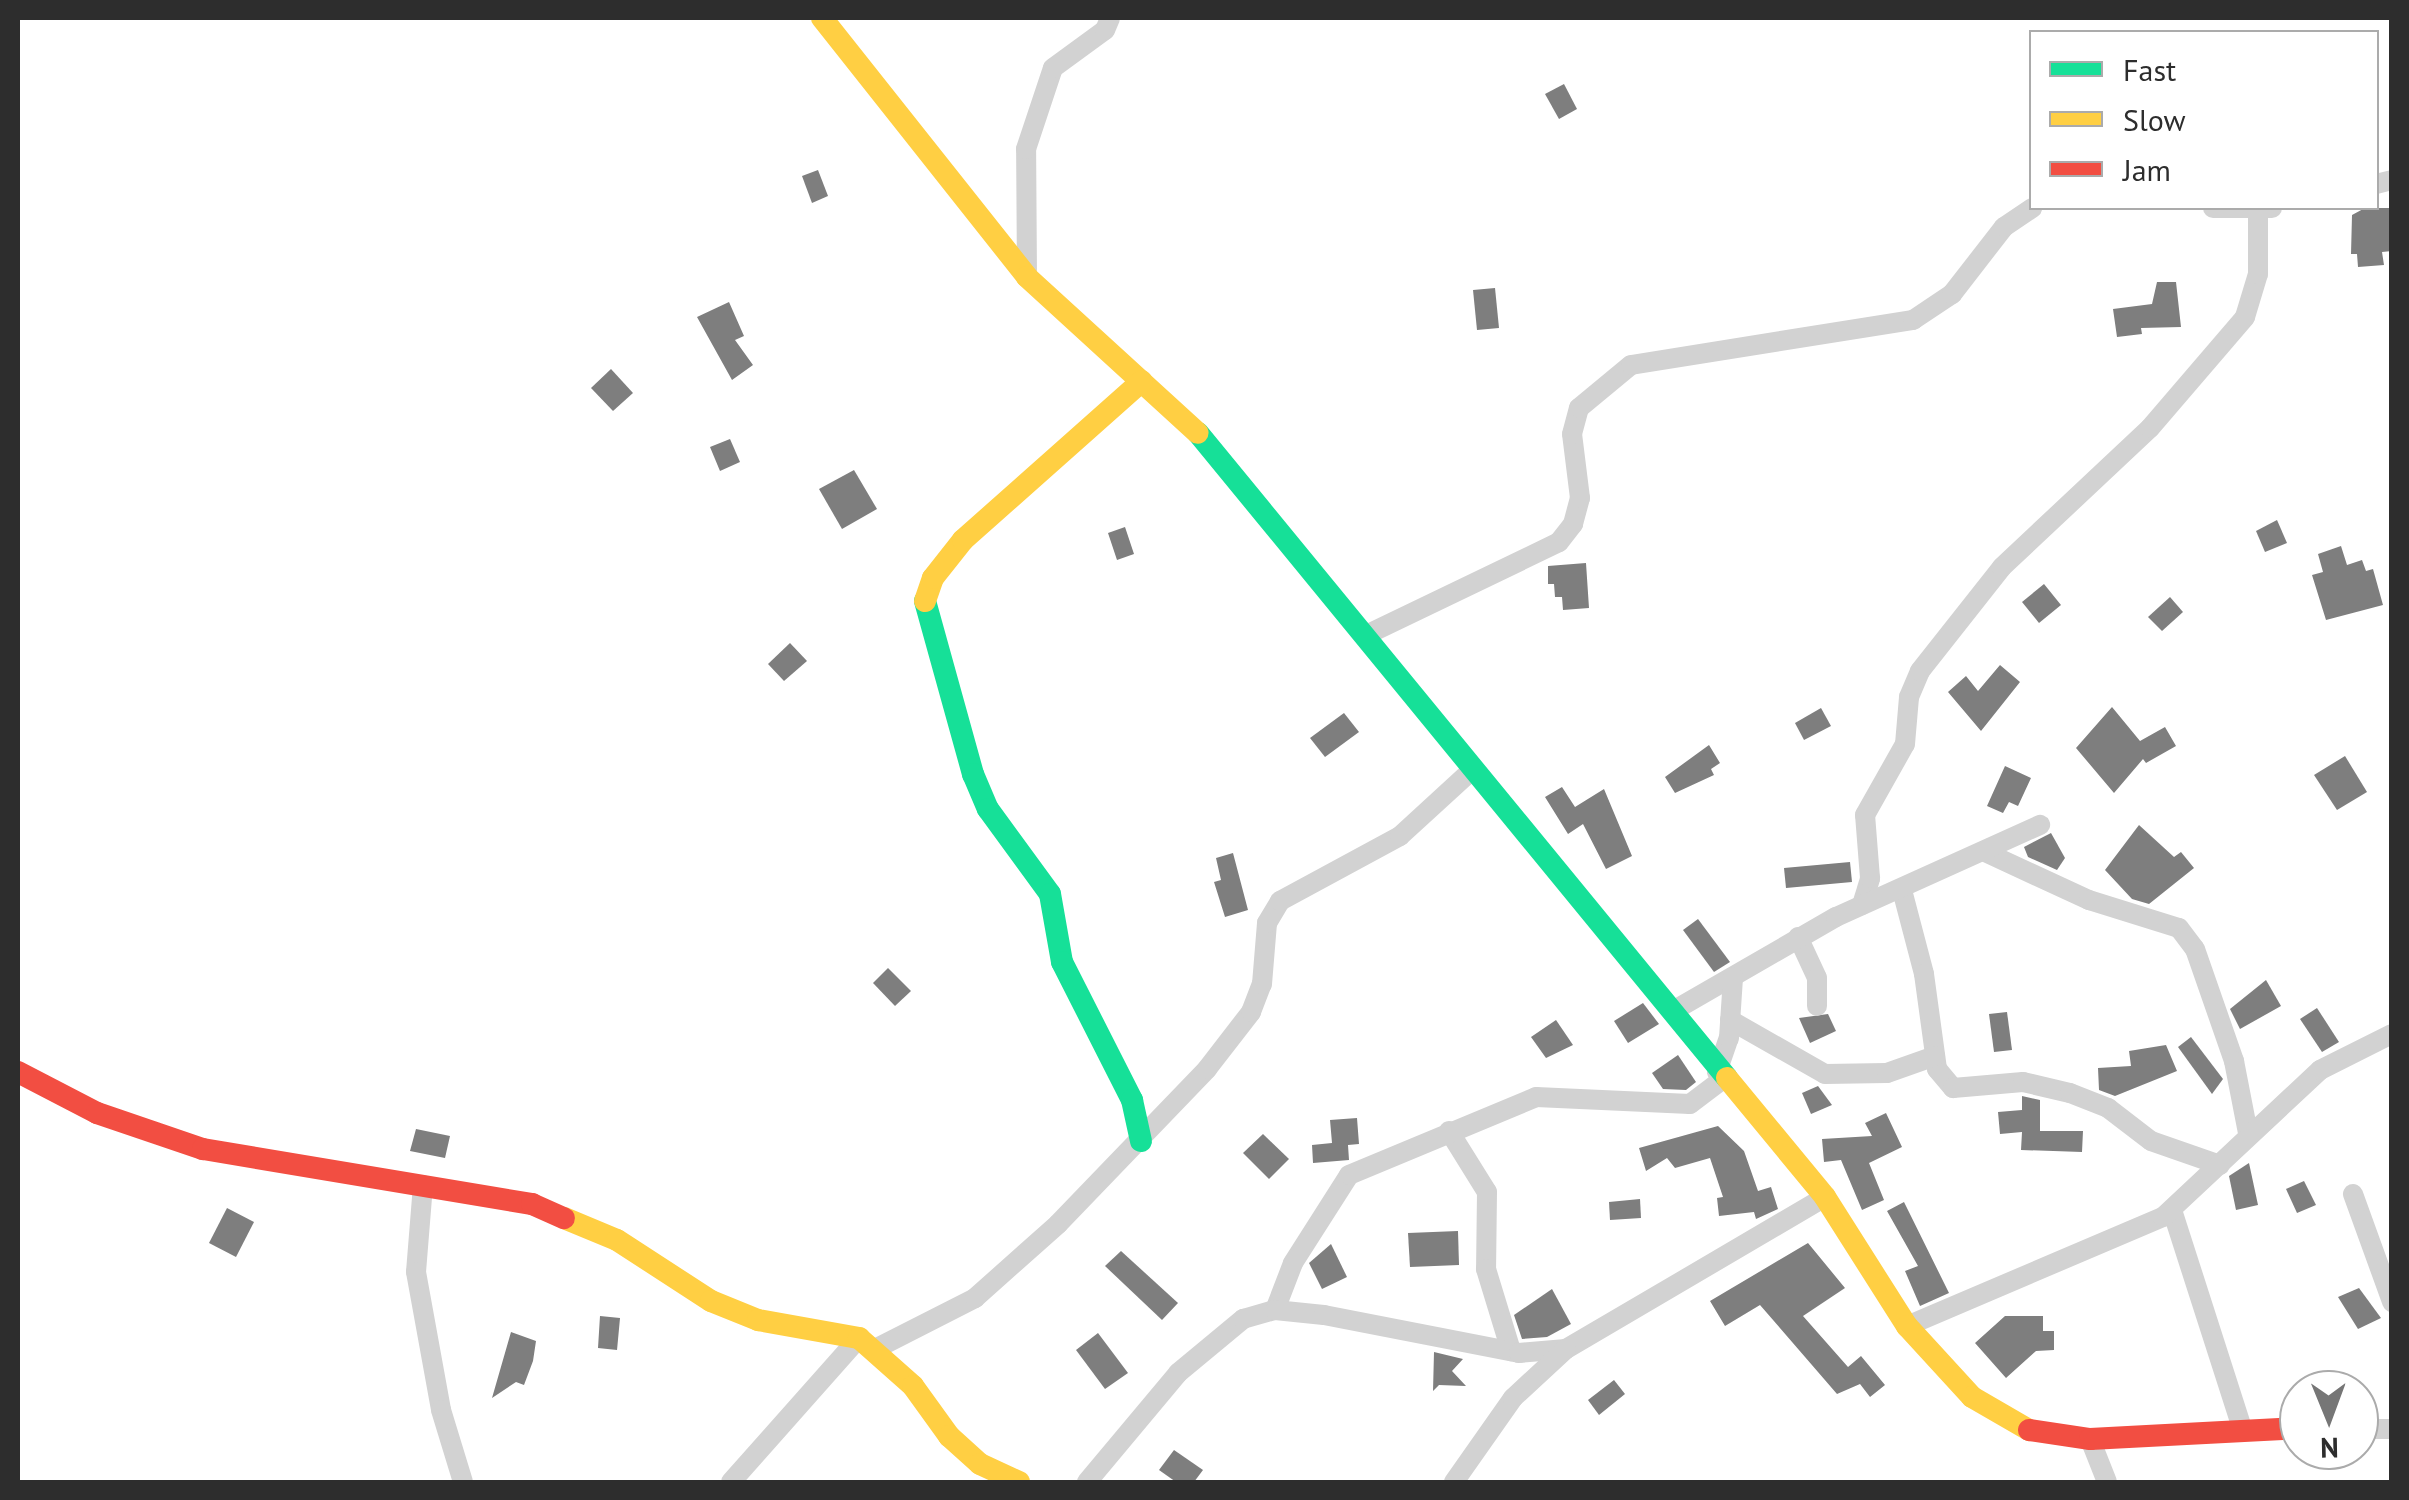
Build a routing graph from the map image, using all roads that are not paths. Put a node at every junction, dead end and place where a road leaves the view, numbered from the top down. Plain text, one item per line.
1 (822, 18) edge
2 (1110, 18) edge
3 (2029, 210) edge
4 (2265, 210) edge
5 (1028, 277) junction
6 (1142, 380) junction
7 (1364, 636) junction
8 (1472, 770) junction
9 (2040, 824) dead end
10 (1985, 852) junction
11 (1902, 890) junction
12 (1862, 905) junction
13 (1798, 938) junction
14 (1733, 977) junction
15 (1817, 1006) dead end
16 (1673, 1011) junction
17 (1730, 1020) junction
18 (2392, 1034) edge
19 (1935, 1056) junction
20 (18, 1073) edge
21 (1720, 1076) junction
22 (1449, 1131) junction
23 (2248, 1133) junction
24 (1141, 1141) junction
25 (2220, 1165) junction
26 (423, 1185) junction
27 (2353, 1194) dead end
28 (1826, 1197) junction
29 (2172, 1210) junction
30 (2389, 1289) edge
31 (1274, 1310) junction
32 (1907, 1326) junction
33 (868, 1343) junction
34 (1566, 1348) junction
35 (1511, 1351) junction
36 (2242, 1428) junction
37 (2279, 1428) edge
38 (2090, 1440) junction
39 (464, 1482) edge
40 (732, 1482) edge
41 (1019, 1482) edge
42 (1087, 1482) edge
43 (1454, 1482) edge
44 (2107, 1482) edge

1 - 5 street
2 - 5 street
3 - 7 street
4 - 12 street
5 - 6 street
6 - 7 street
6 - 24 street
7 - 8 street
8 - 16 street
8 - 24 street
9 - 10 street
10 - 11 street
10 - 23 street
11 - 12 street
11 - 19 street
12 - 13 street
13 - 14 street
13 - 15 street
14 - 16 street
14 - 17 street
16 - 21 street
17 - 19 street
17 - 21 street
18 - 23 street
19 - 25 street
20 - 26 street
21 - 22 street
21 - 28 street
22 - 31 street
22 - 35 street
23 - 25 street
24 - 33 street
25 - 29 street
26 - 33 street
26 - 39 street
27 - 30 street
28 - 32 street
28 - 34 street
29 - 32 street
29 - 36 street
31 - 35 street
31 - 42 street
32 - 38 street
33 - 40 street
33 - 41 street
34 - 35 street
34 - 43 street
36 - 37 street
36 - 38 street
38 - 44 street

